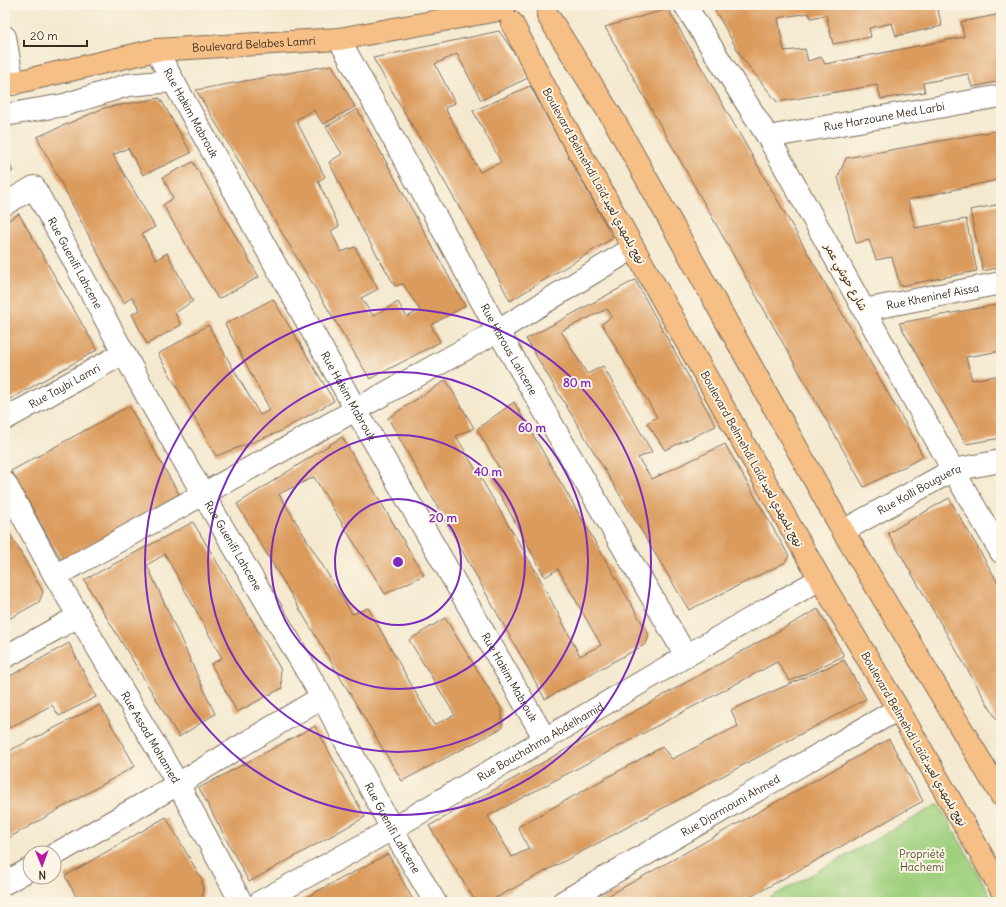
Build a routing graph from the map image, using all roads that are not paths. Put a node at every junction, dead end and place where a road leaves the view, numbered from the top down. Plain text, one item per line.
1 (685, 5) edge
2 (549, 11) edge
3 (507, 12) edge
4 (5, 37) edge
5 (339, 40) junction
6 (156, 50) junction
7 (173, 81) junction
8 (9, 85) edge
9 (1001, 96) edge
10 (5, 115) edge
11 (768, 137) junction
12 (5, 204) edge
13 (633, 248) junction
14 (1001, 283) edge
15 (864, 310) junction
16 (498, 331) junction
17 (124, 353) junction
18 (356, 410) junction
19 (5, 419) edge
20 (1001, 462) edge
21 (953, 470) junction
22 (5, 483) edge
23 (203, 494) junction
24 (843, 531) junction
25 (1001, 552) edge
26 (55, 576) junction
27 (820, 579) junction
28 (79, 616) junction
29 (686, 656) junction
30 (5, 657) edge
31 (322, 697) junction
32 (898, 709) junction
33 (544, 739) junction
34 (178, 784) junction
35 (1001, 794) edge
36 (392, 829) junction
37 (62, 850) edge
38 (22, 874) edge
39 (5, 884) edge
40 (1001, 889) edge
41 (241, 902) edge
42 (260, 902) edge
43 (435, 902) edge
44 (563, 902) edge

1 - 11 street, شارع حوشي عمر
2 - 3 main road
2 - 24 main road
3 - 5 main road, Boulevard Belabes Lamri
3 - 13 main road, Boulevard Belmehdi Laïd;نهج بلمهدي لعيد
4 - 8 street
5 - 6 main road, Boulevard Belabes Lamri
5 - 16 street, Rue Harous Lahcene
6 - 7 street, Rue Hakim Mabrouk
6 - 8 main road, Boulevard Belabes Lamri
7 - 10 street
7 - 18 street, Rue Hakim Mabrouk
9 - 11 street, Rue Harzoune Med Larbi
11 - 15 street, شارع حوشي عمر
12 - 17 street, Rue Guenifi Lahcene
13 - 16 street
13 - 27 main road, Boulevard Belmehdi Laïd;نهج بلمهدي لعيد
14 - 15 street, Rue Kheninef Aissa
15 - 21 street, شارع حوشي عمر
16 - 18 street
16 - 29 street, Rue Harous Lahcene
17 - 19 street, Rue Taybi Lamri
17 - 23 street, Rue Guenifi Lahcene
18 - 23 street
18 - 33 street, Rue Hakim Mabrouk
20 - 21 street, Rue Kolli Bouguera
21 - 24 street, Rue Kolli Bouguera
21 - 25 street, شارع حوشي عمر
22 - 26 street, Rue Assad Mohamed
23 - 26 street
23 - 31 street, Rue Guenifi Lahcene
24 - 35 main road
26 - 28 street, Rue Assad Mohamed
27 - 29 street, Rue Bouchahma Abdelhamid
27 - 32 main road, Boulevard Belmehdi Laïd;نهج بلمهدي لعيد
28 - 30 street
28 - 34 street, Rue Assad Mohamed
29 - 33 street, Rue Bouchahma Abdelhamid
31 - 34 street
31 - 36 street, Rue Guenifi Lahcene
32 - 40 main road, Boulevard Belmehdi Laïd;نهج بلمهدي لعيد
32 - 44 street, Rue Djarmouni Ahmed
33 - 36 street, Rue Bouchahma Abdelhamid
34 - 37 street
34 - 41 street, Rue Assad Mohamed
36 - 42 street, Rue Bouchahma Abdelhamid
36 - 43 street, Rue Guenifi Lahcene
38 - 39 street

